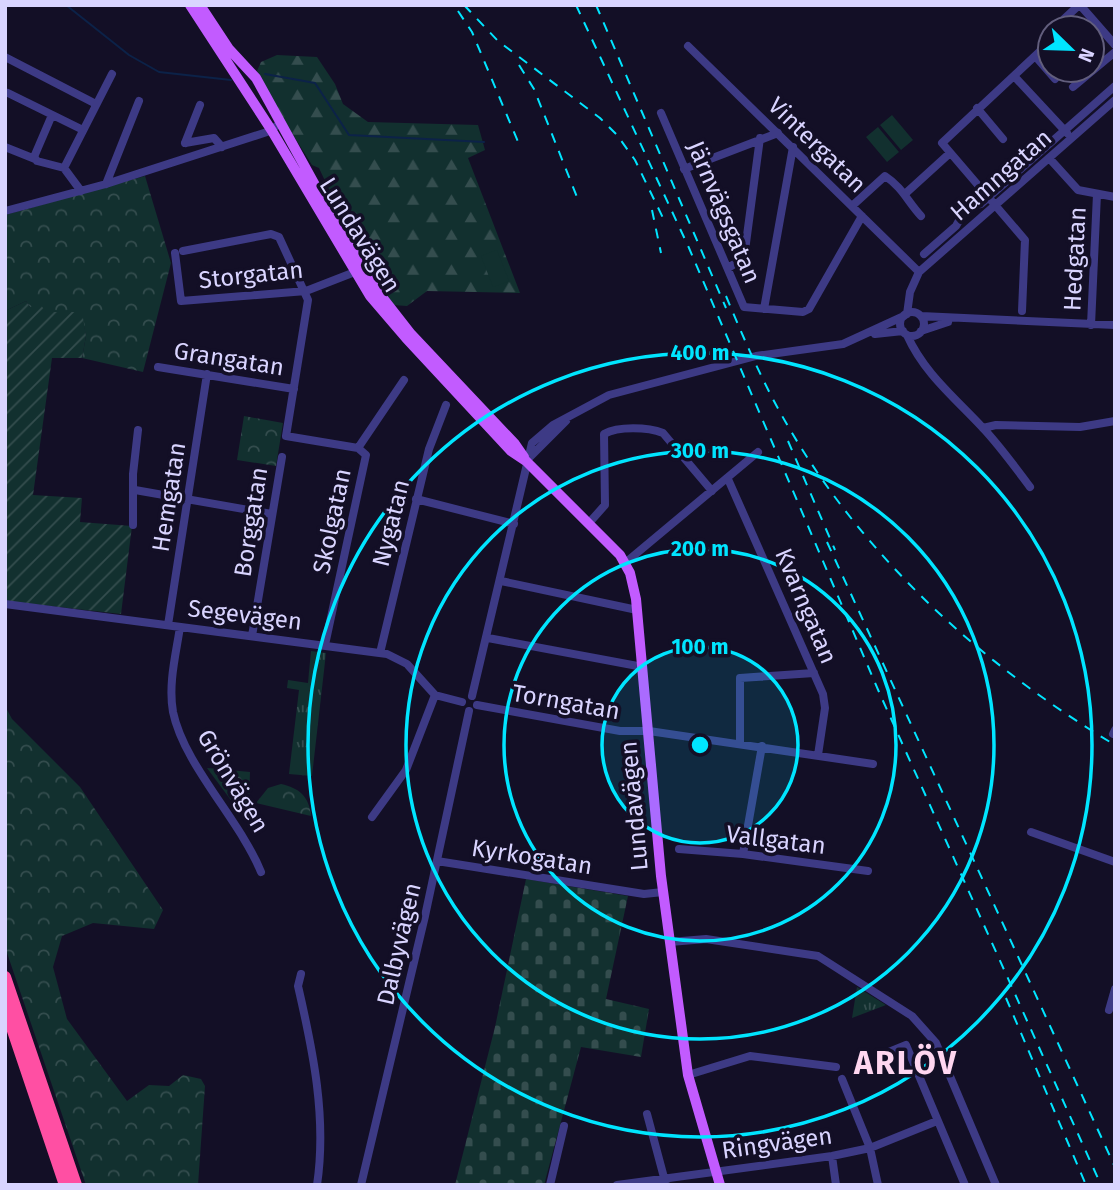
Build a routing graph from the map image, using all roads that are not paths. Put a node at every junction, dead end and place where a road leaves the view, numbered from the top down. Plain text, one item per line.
1 (190, 5) edge
2 (200, 5) edge
3 (1079, 5) edge
4 (1115, 45) edge
5 (688, 46) dead end
6 (1115, 52) edge
7 (1035, 56) edge
8 (5, 57) edge
9 (112, 74) dead end
10 (1014, 76) junction
11 (1115, 86) edge
12 (1073, 87) dead end
13 (8, 93) dead end
14 (1115, 100) edge
15 (139, 101) dead end
16 (96, 103) junction
17 (200, 105) dead end
18 (977, 108) junction
19 (661, 113) dead end
20 (52, 115) junction
21 (281, 123) junction
22 (83, 130) junction
23 (1065, 130) junction
24 (272, 131) junction
25 (778, 133) junction
26 (760, 138) junction
27 (1072, 138) junction
28 (1003, 139) dead end
29 (222, 146) junction
30 (5, 147) edge
31 (793, 147) junction
32 (950, 153) junction
33 (1049, 158) junction
34 (35, 159) junction
35 (64, 168) junction
36 (684, 169) junction
37 (106, 184) junction
38 (81, 191) junction
39 (906, 193) junction
40 (1097, 194) junction
41 (988, 197) junction
42 (1115, 197) edge
43 (996, 205) junction
44 (852, 206) junction
45 (5, 211) edge
46 (862, 216) junction
47 (921, 216) dead end
48 (924, 254) dead end
49 (728, 268) junction
50 (358, 270) junction
51 (919, 272) junction
52 (915, 281) junction
53 (306, 291) junction
54 (764, 309) junction
55 (1022, 311) dead end
56 (905, 315) junction
57 (920, 316) junction
58 (954, 320) junction
59 (1091, 325) junction
60 (1115, 325) edge
61 (921, 332) junction
62 (905, 333) junction
63 (865, 335) junction
64 (919, 359) junction
65 (158, 367) dead end
66 (207, 374) junction
67 (404, 380) dead end
68 (294, 389) junction
69 (446, 405) dead end
70 (1115, 421) edge
71 (983, 428) junction
72 (138, 430) dead end
73 (358, 448) junction
74 (758, 452) dead end
75 (282, 457) dead end
76 (526, 461) junction
77 (728, 479) junction
78 (1030, 487) dead end
79 (135, 490) junction
80 (712, 491) junction
81 (188, 499) junction
82 (416, 499) junction
83 (272, 514) junction
84 (589, 523) junction
85 (514, 524) junction
86 (133, 525) dead end
87 (625, 563) junction
88 (501, 580) junction
89 (5, 604) edge
90 (637, 610) junction
91 (168, 625) junction
92 (180, 627) junction
93 (252, 636) junction
94 (488, 638) junction
95 (325, 645) junction
96 (380, 653) junction
97 (643, 667) junction
98 (814, 673) junction
99 (435, 695) junction
100 (472, 696) junction
101 (462, 702) junction
102 (477, 705) junction
103 (469, 711) junction
104 (649, 731) junction
105 (740, 743) junction
106 (762, 746) junction
107 (818, 755) junction
108 (873, 764) dead end
109 (372, 817) dead end
110 (1031, 832) dead end
111 (679, 849) dead end
112 (743, 853) junction
113 (437, 861) junction
114 (1115, 862) edge
115 (868, 871) dead end
116 (261, 872) dead end
117 (663, 892) junction
118 (670, 942) junction
119 (301, 974) dead end
120 (5, 978) edge
121 (1115, 989) edge
122 (5, 1007) edge
123 (1109, 1010) dead end
124 (879, 1056) dead end
125 (836, 1067) dead end
126 (688, 1075) junction
127 (842, 1079) dead end
128 (647, 1114) dead end
129 (937, 1121) junction
130 (564, 1126) dead end
131 (870, 1148) junction
132 (832, 1156) junction
133 (716, 1171) junction
134 (665, 1182) edge
135 (65, 1185) edge
136 (76, 1185) edge
137 (317, 1185) edge
138 (361, 1185) edge
139 (550, 1185) edge
140 (618, 1185) edge
141 (720, 1185) edge
142 (836, 1185) edge
143 (878, 1185) edge
144 (965, 1185) edge
145 (996, 1185) edge

1 - 24 main road, Lundavägen
2 - 21 main road, Lundavägen
3 - 4 street
5 - 25 street, Vintergatan
6 - 12 street
7 - 10 street
8 - 16 street
9 - 16 street
10 - 18 street
10 - 23 street
11 - 23 street
13 - 20 street
14 - 27 street, Hamngatan
15 - 37 street
16 - 22 street
17 - 29 street
18 - 28 street
18 - 32 street
19 - 36 street, Järnvägsgatan
20 - 22 street
20 - 34 street
21 - 24 street
21 - 50 main road, Lundavägen
22 - 35 street
23 - 27 street
23 - 41 street
24 - 29 street
24 - 50 main road, Lundavägen
25 - 26 street
25 - 31 street, Vintergatan
26 - 36 street
26 - 49 street
27 - 33 street, Hamngatan
29 - 37 street
30 - 34 street
31 - 44 street, Vintergatan
31 - 54 street
32 - 39 street
32 - 41 street
33 - 40 street
33 - 43 street, Hamngatan
34 - 35 street
35 - 38 street
36 - 49 street, Järnvägsgatan
37 - 38 street
38 - 45 street
39 - 44 street
39 - 47 street
40 - 42 street
40 - 59 street, Hedgatan
41 - 43 street
41 - 48 street
43 - 51 street, Hamngatan
43 - 55 street
44 - 46 street, Vintergatan
46 - 51 street, Vintergatan
46 - 54 street
49 - 54 street, Järnvägsgatan
50 - 53 street, Storgatan
50 - 76 main road, Lundavägen
51 - 52 street, Hamngatan
52 - 56 street, Hamngatan
52 - 57 street
53 - 53 street, Storgatan
53 - 68 street, Borggatan
56 - 57 street
56 - 62 street
56 - 63 street
57 - 58 street
57 - 61 street
58 - 59 street
58 - 61 street
59 - 60 street
61 - 62 street
61 - 64 street
62 - 63 street
62 - 64 street
63 - 76 street
64 - 71 street
65 - 66 street, Grangatan
66 - 68 street, Grangatan
66 - 81 street, Hemgatan
67 - 73 street, Skolgatan
68 - 73 street, Borggatan
69 - 82 street, Nygatan
70 - 71 street
71 - 78 street
72 - 79 street
73 - 95 street, Skolgatan
74 - 77 street
75 - 83 street, Borggatan
76 - 84 main road, Lundavägen
76 - 85 street
77 - 80 street
77 - 98 street, Kvarngatan
79 - 81 street
79 - 86 street
80 - 84 street
80 - 87 street
81 - 83 street
81 - 91 street, Hemgatan
82 - 85 street
82 - 96 street, Nygatan
83 - 93 street, Borggatan
84 - 87 main road, Lundavägen
85 - 88 street
87 - 90 main road, Lundavägen
88 - 90 street
88 - 94 street
89 - 91 street, Segevägen
90 - 97 main road, Lundavägen
91 - 92 street, Segevägen
92 - 93 street, Segevägen
92 - 116 street, Grönvägen
93 - 95 street, Segevägen
94 - 97 street
94 - 100 street
95 - 96 street, Segevägen
96 - 99 street, Segevägen
97 - 104 main road, Lundavägen
98 - 105 street
98 - 107 street, Kvarngatan
99 - 101 street
99 - 109 street
100 - 101 street
100 - 102 street
101 - 103 street
102 - 103 street
102 - 104 street, Torngatan
103 - 113 street, Dalbyvägen
104 - 105 street, Torngatan
104 - 117 main road, Lundavägen
105 - 106 street, Torngatan
106 - 107 street, Torngatan
106 - 112 street
107 - 108 street, Torngatan
110 - 114 street
111 - 112 street, Vallgatan
112 - 115 street, Vallgatan
113 - 117 street, Kyrkogatan
113 - 138 street, Dalbyvägen
117 - 118 main road, Lundavägen
118 - 126 main road, Lundavägen
118 - 145 street
119 - 137 street
120 - 136 highway
121 - 123 street
122 - 135 highway
124 - 129 street
125 - 126 street
126 - 133 main road, Lundavägen
127 - 131 street
128 - 134 street
129 - 131 street, Ringvägen
129 - 144 street
130 - 139 street
131 - 132 street, Ringvägen
131 - 143 street
132 - 133 street, Ringvägen
132 - 142 street
133 - 134 street, Ringvägen
133 - 141 main road, Lundavägen
134 - 140 street, Ringvägen

